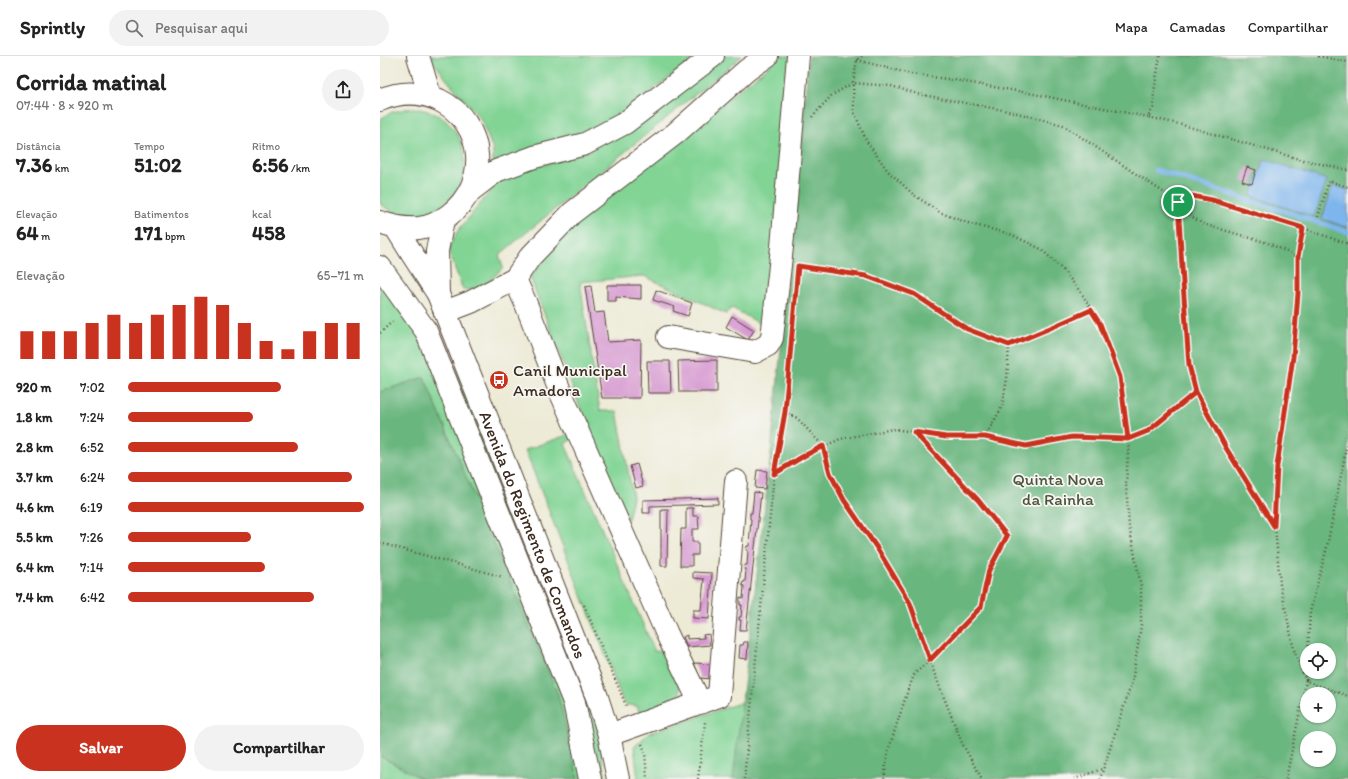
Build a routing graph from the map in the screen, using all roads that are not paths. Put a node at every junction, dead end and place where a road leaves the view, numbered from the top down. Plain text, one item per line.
1 (418, 56) edge
2 (714, 56) edge
3 (767, 56) edge
4 (798, 56) edge
5 (430, 96) junction
6 (380, 100) edge
7 (470, 191) junction
8 (442, 220) junction
9 (388, 225) edge
10 (380, 267) edge
11 (515, 279) junction
12 (441, 303) junction
13 (668, 337) dead end
14 (736, 481) dead end
15 (700, 703) junction
16 (609, 735) junction
17 (590, 779) edge
18 (618, 779) edge

1 - 5 main road
2 - 7 main road
3 - 11 main road
4 - 13 main road
5 - 6 main road
5 - 7 main road
7 - 8 main road
8 - 9 main road
8 - 12 main road, Avenida do Regimento de Comandos
9 - 12 main road, Avenida do Regimento de Comandos
10 - 17 main road
11 - 12 main road
11 - 15 main road
12 - 16 main road, Avenida do Regimento de Comandos
14 - 15 main road
15 - 16 main road
16 - 18 main road, Avenida do Regimento de Comandos

